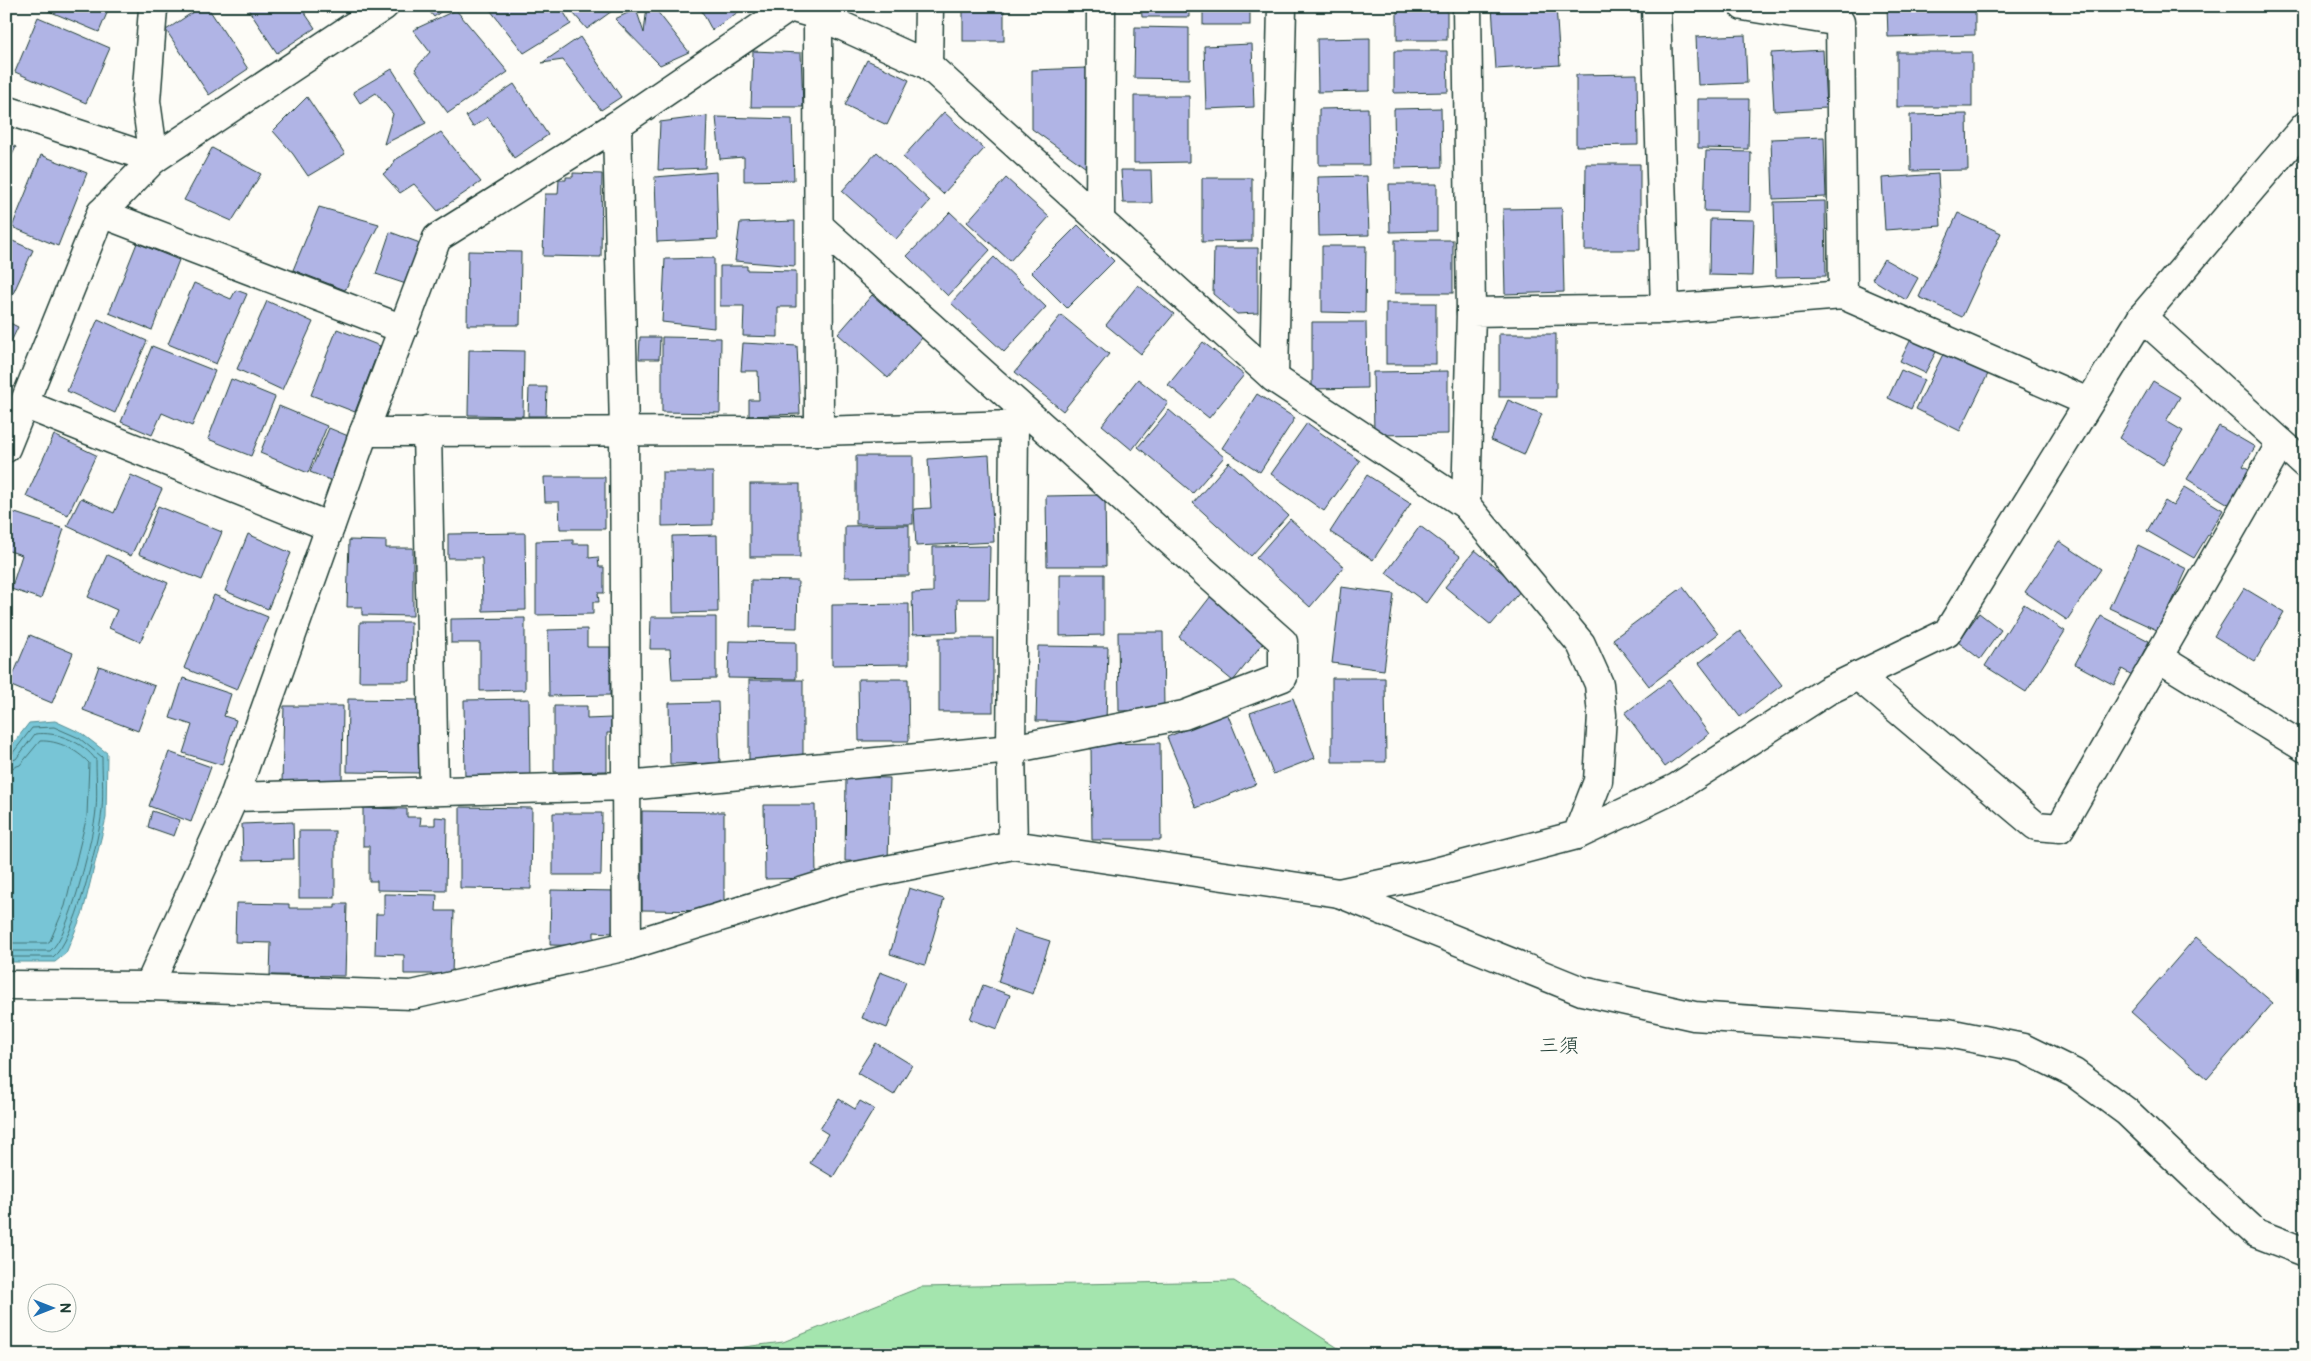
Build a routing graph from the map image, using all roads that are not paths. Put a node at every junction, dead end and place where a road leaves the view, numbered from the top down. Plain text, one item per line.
1 (155, 6) edge
2 (384, 6) edge
3 (929, 6) edge
4 (1101, 6) edge
5 (1282, 6) edge
6 (1468, 6) edge
7 (1656, 6) edge
8 (1743, 6) edge
9 (818, 15) junction
10 (928, 65) junction
11 (6, 110) edge
12 (617, 125) junction
13 (2305, 126) edge
14 (154, 159) junction
15 (101, 213) junction
16 (1100, 220) junction
17 (819, 226) junction
18 (1843, 295) junction
19 (1665, 309) junction
20 (1471, 312) junction
21 (2142, 317) junction
22 (403, 329) junction
23 (1274, 378) junction
24 (2088, 402) junction
25 (15, 415) edge
26 (1020, 419) junction
27 (819, 431) junction
28 (364, 432) junction
29 (428, 432) junction
30 (624, 432) junction
31 (2281, 442) junction
32 (6, 448) edge
33 (2305, 464) edge
34 (1466, 505) junction
35 (330, 527) junction
36 (2159, 658) junction
37 (1858, 676) junction
38 (2305, 748) edge
39 (1011, 749) junction
40 (627, 786) junction
41 (434, 791) junction
42 (234, 797) junction
43 (1578, 835) junction
44 (1013, 845) junction
45 (1339, 893) junction
46 (627, 946) junction
47 (6, 986) edge
48 (149, 986) junction
49 (2305, 1252) edge

1 - 14 street
2 - 14 street
3 - 10 street
4 - 16 street
5 - 23 street
6 - 20 street
7 - 19 street
8 - 18 street
9 - 10 street
9 - 12 street
9 - 17 street
10 - 16 street
11 - 14 street
12 - 22 street
12 - 30 street
13 - 21 street
14 - 15 street
15 - 22 street
15 - 25 street
16 - 23 street
17 - 26 street
17 - 27 street
18 - 19 street
18 - 24 street
19 - 20 street
20 - 34 street
21 - 24 street
21 - 31 street
22 - 28 street
23 - 34 street
24 - 37 street
25 - 32 street
25 - 35 street
26 - 27 street
26 - 39 street
26 - 39 street
27 - 30 street
28 - 29 street
28 - 35 street
29 - 30 street
29 - 41 street
30 - 40 street
31 - 33 street
31 - 36 street
34 - 43 street
35 - 42 street
36 - 37 street
36 - 38 street
37 - 43 street
39 - 40 street
39 - 44 street
40 - 41 street
40 - 46 street
41 - 42 street
42 - 48 street
43 - 45 street
44 - 45 street
44 - 46 street
45 - 49 street
46 - 48 street
47 - 48 street

